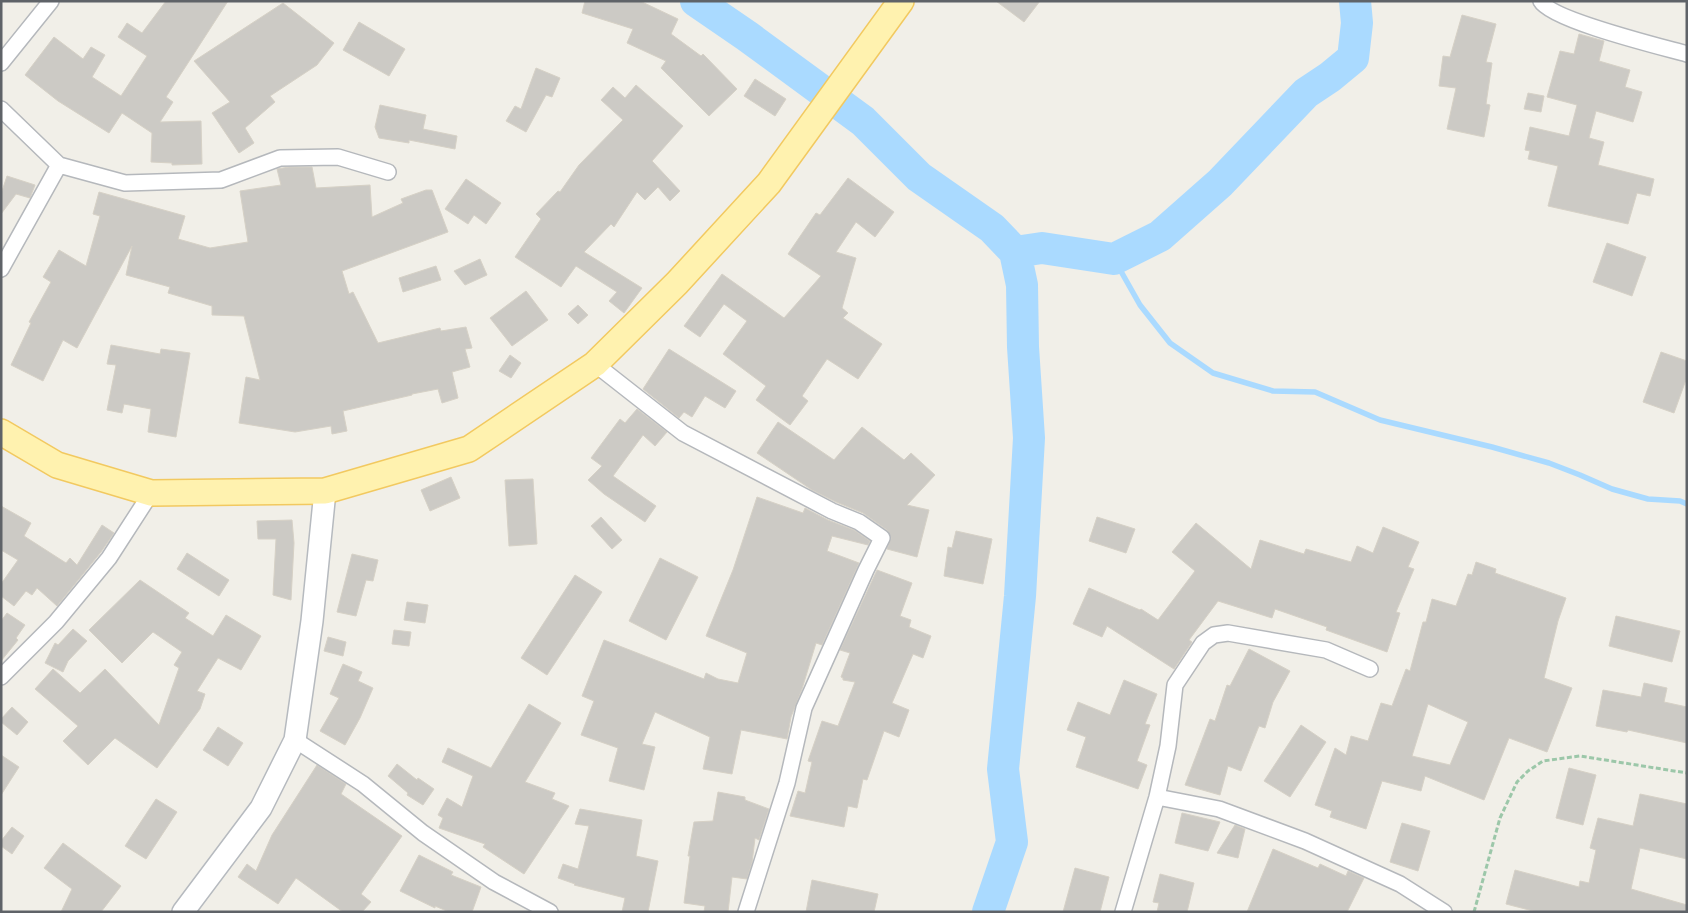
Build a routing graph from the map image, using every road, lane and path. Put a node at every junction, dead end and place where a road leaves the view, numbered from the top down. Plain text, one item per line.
1 (51, 1) edge
2 (901, 1) edge
3 (1541, 1) edge
4 (1687, 54) edge
5 (1, 63) edge
6 (1, 109) edge
7 (60, 165) junction
8 (388, 172) dead end
9 (1, 269) edge
10 (595, 364) junction
11 (1, 432) edge
12 (325, 491) junction
13 (151, 493) junction
14 (1370, 669) dead end
15 (1, 677) edge
16 (295, 740) junction
17 (1687, 773) edge
18 (1157, 797) junction
19 (183, 912) edge
20 (550, 912) edge
21 (746, 912) edge
22 (1123, 912) edge
23 (1444, 912) edge
24 (1474, 912) edge

1 - 5 street
2 - 10 main road
3 - 4 street
6 - 7 street
7 - 8 street
7 - 9 street
10 - 12 main road
10 - 21 street
11 - 13 main road
12 - 13 main road
12 - 16 street
13 - 15 street
14 - 18 street
16 - 19 street
16 - 20 street
17 - 24 path
18 - 22 street
18 - 23 street

